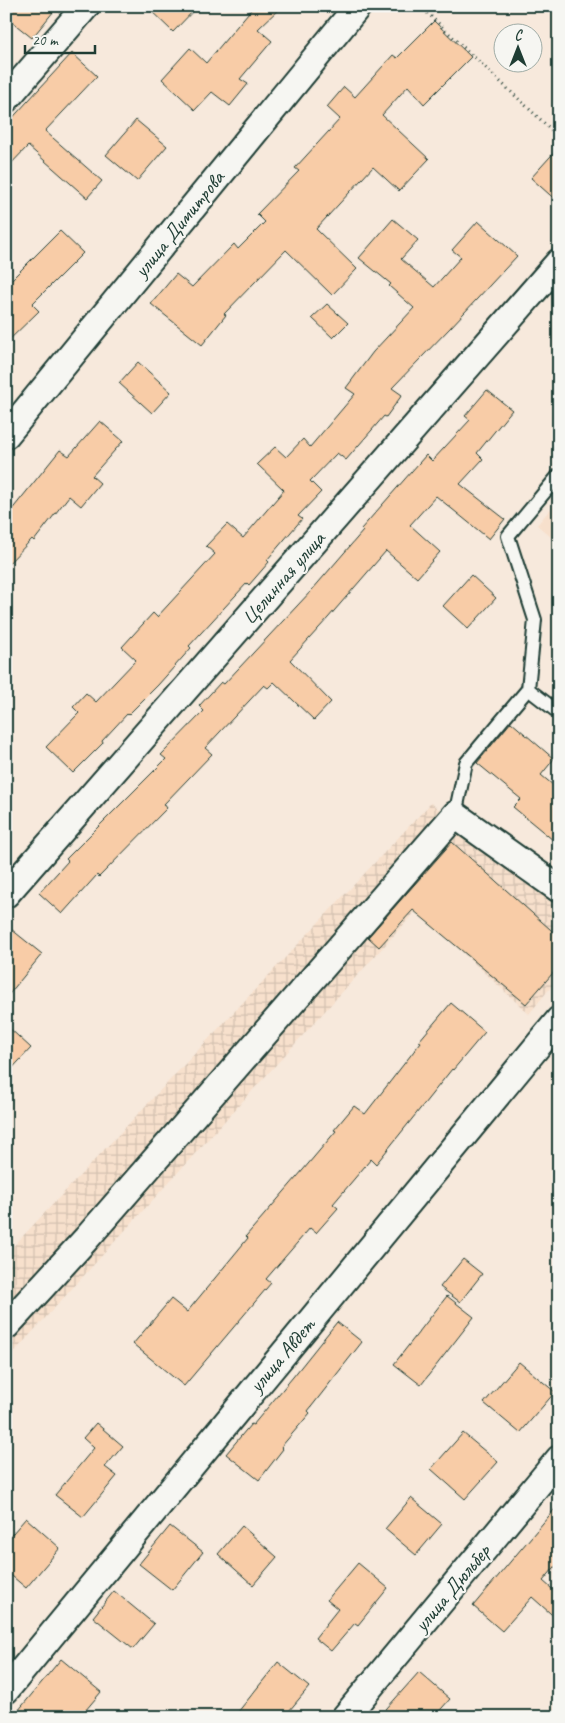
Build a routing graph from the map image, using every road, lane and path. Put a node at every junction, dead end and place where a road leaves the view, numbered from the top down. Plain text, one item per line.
1 (86, 6) edge
2 (420, 6) edge
3 (352, 8) edge
4 (6, 99) edge
5 (559, 137) edge
6 (559, 262) edge
7 (6, 434) edge
8 (559, 476) edge
9 (528, 689) junction
10 (559, 714) edge
11 (455, 815) junction
12 (559, 889) edge
13 (6, 894) edge
14 (559, 1020) edge
15 (6, 1326) edge
16 (559, 1459) edge
17 (6, 1690) edge
18 (345, 1717) edge

1 - 4 street
2 - 5 path
3 - 7 street, улица Димитрова
6 - 13 street, Целинная улица
8 - 9 lane
9 - 10 lane
9 - 11 lane
11 - 12 street
11 - 15 street
14 - 17 street, улица Авдет
16 - 18 street, улица Дюльбер

